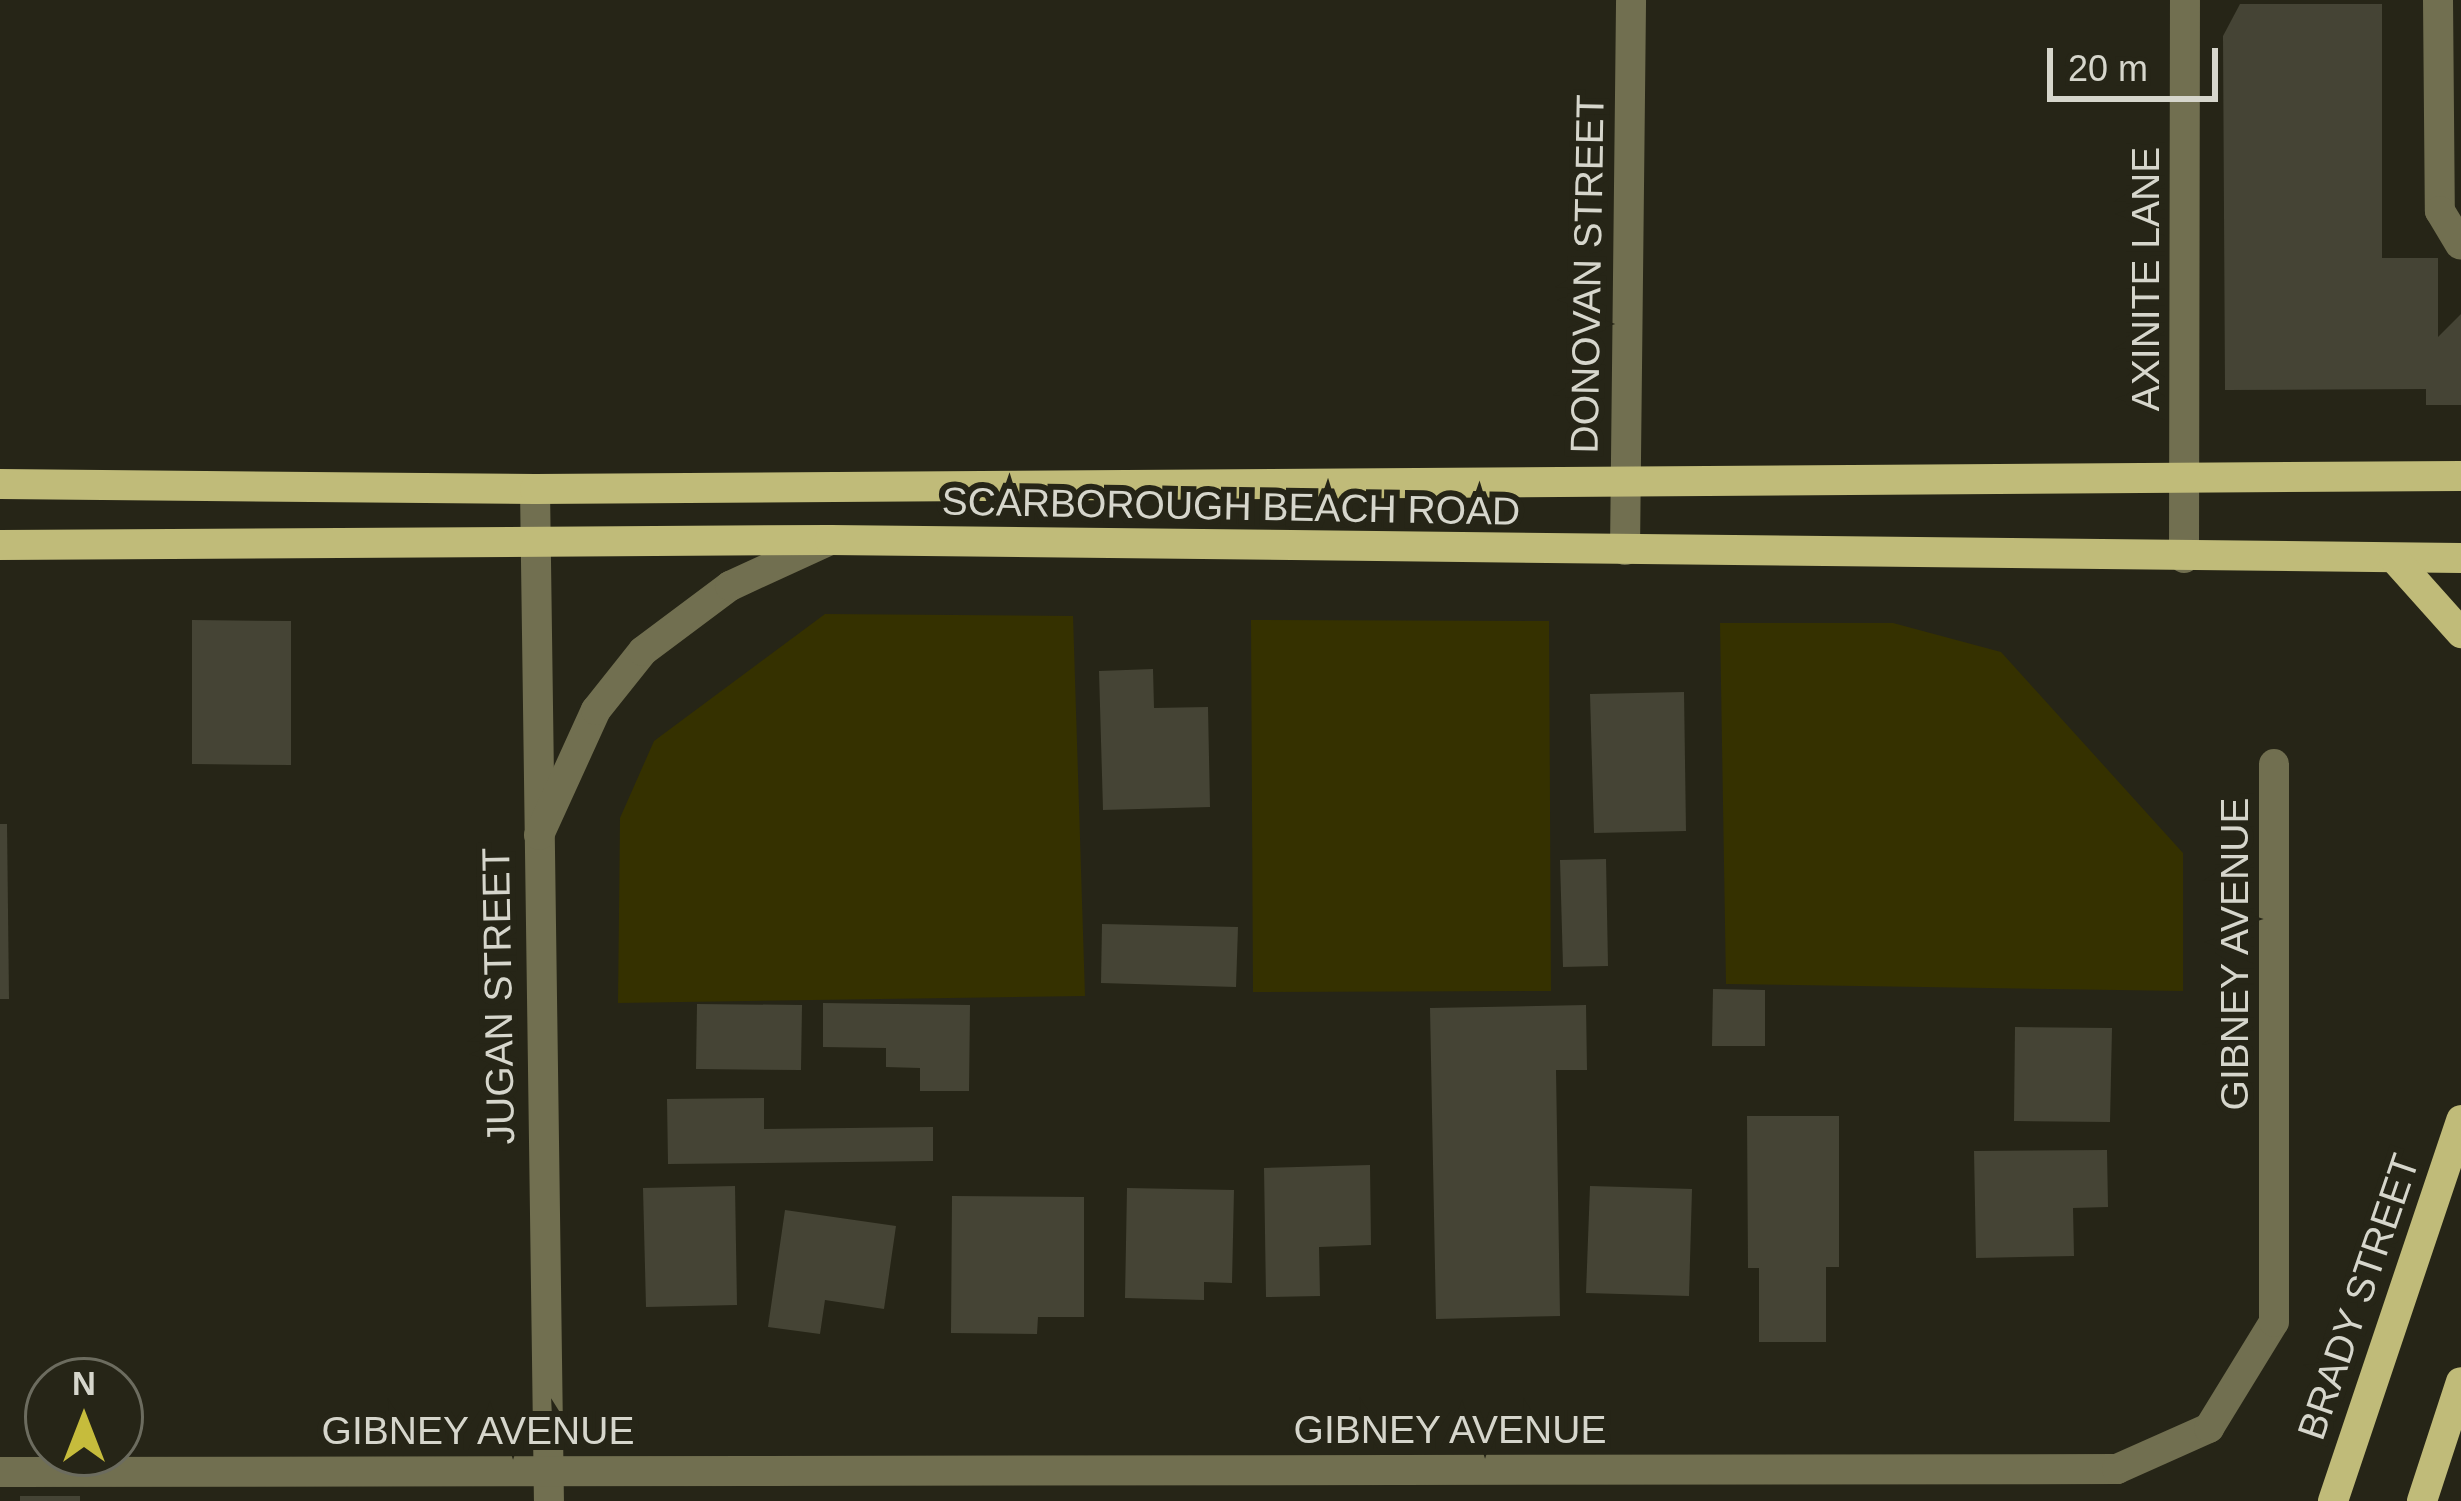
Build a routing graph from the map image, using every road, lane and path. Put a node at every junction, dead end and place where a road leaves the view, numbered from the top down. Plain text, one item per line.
1 (1630, 0) edge
2 (2185, 0) edge
3 (2438, 0) edge
4 (2460, 244) edge
5 (2461, 476) edge
6 (1624, 480) junction
7 (2183, 482) junction
8 (0, 484) edge
9 (535, 489) junction
10 (830, 540) junction
11 (534, 544) junction
12 (0, 545) edge
13 (1624, 550) junction
14 (2184, 558) junction
15 (2394, 558) junction
16 (2461, 558) edge
17 (2461, 633) edge
18 (2274, 764) dead end
19 (534, 846) junction
20 (2461, 1120) edge
21 (2461, 1382) edge
22 (0, 1472) edge
23 (549, 1485) edge
24 (2333, 1501) edge
25 (2422, 1501) edge

1 - 6 street, DONOVAN STREET
2 - 7 street, AXINITE LANE
3 - 4 street
5 - 7 main road, SCARBOROUGH BEACH ROAD
6 - 7 main road, SCARBOROUGH BEACH ROAD
6 - 9 main road, SCARBOROUGH BEACH ROAD
6 - 13 street, DONOVAN STREET
7 - 14 street, AXINITE LANE
8 - 9 main road, SCARBOROUGH BEACH ROAD
9 - 11 street, JUGAN STREET
10 - 11 main road, SCARBOROUGH BEACH ROAD
10 - 13 main road, SCARBOROUGH BEACH ROAD
10 - 19 street
11 - 12 main road, SCARBOROUGH BEACH ROAD
11 - 19 street, JUGAN STREET
13 - 14 main road, SCARBOROUGH BEACH ROAD
14 - 15 main road, SCARBOROUGH BEACH ROAD
15 - 16 main road, SCARBOROUGH BEACH ROAD
15 - 17 main road
18 - 23 street, GIBNEY AVENUE
19 - 23 street, JUGAN STREET
20 - 24 main road, BRADY STREET
21 - 25 main road
22 - 23 street, GIBNEY AVENUE

